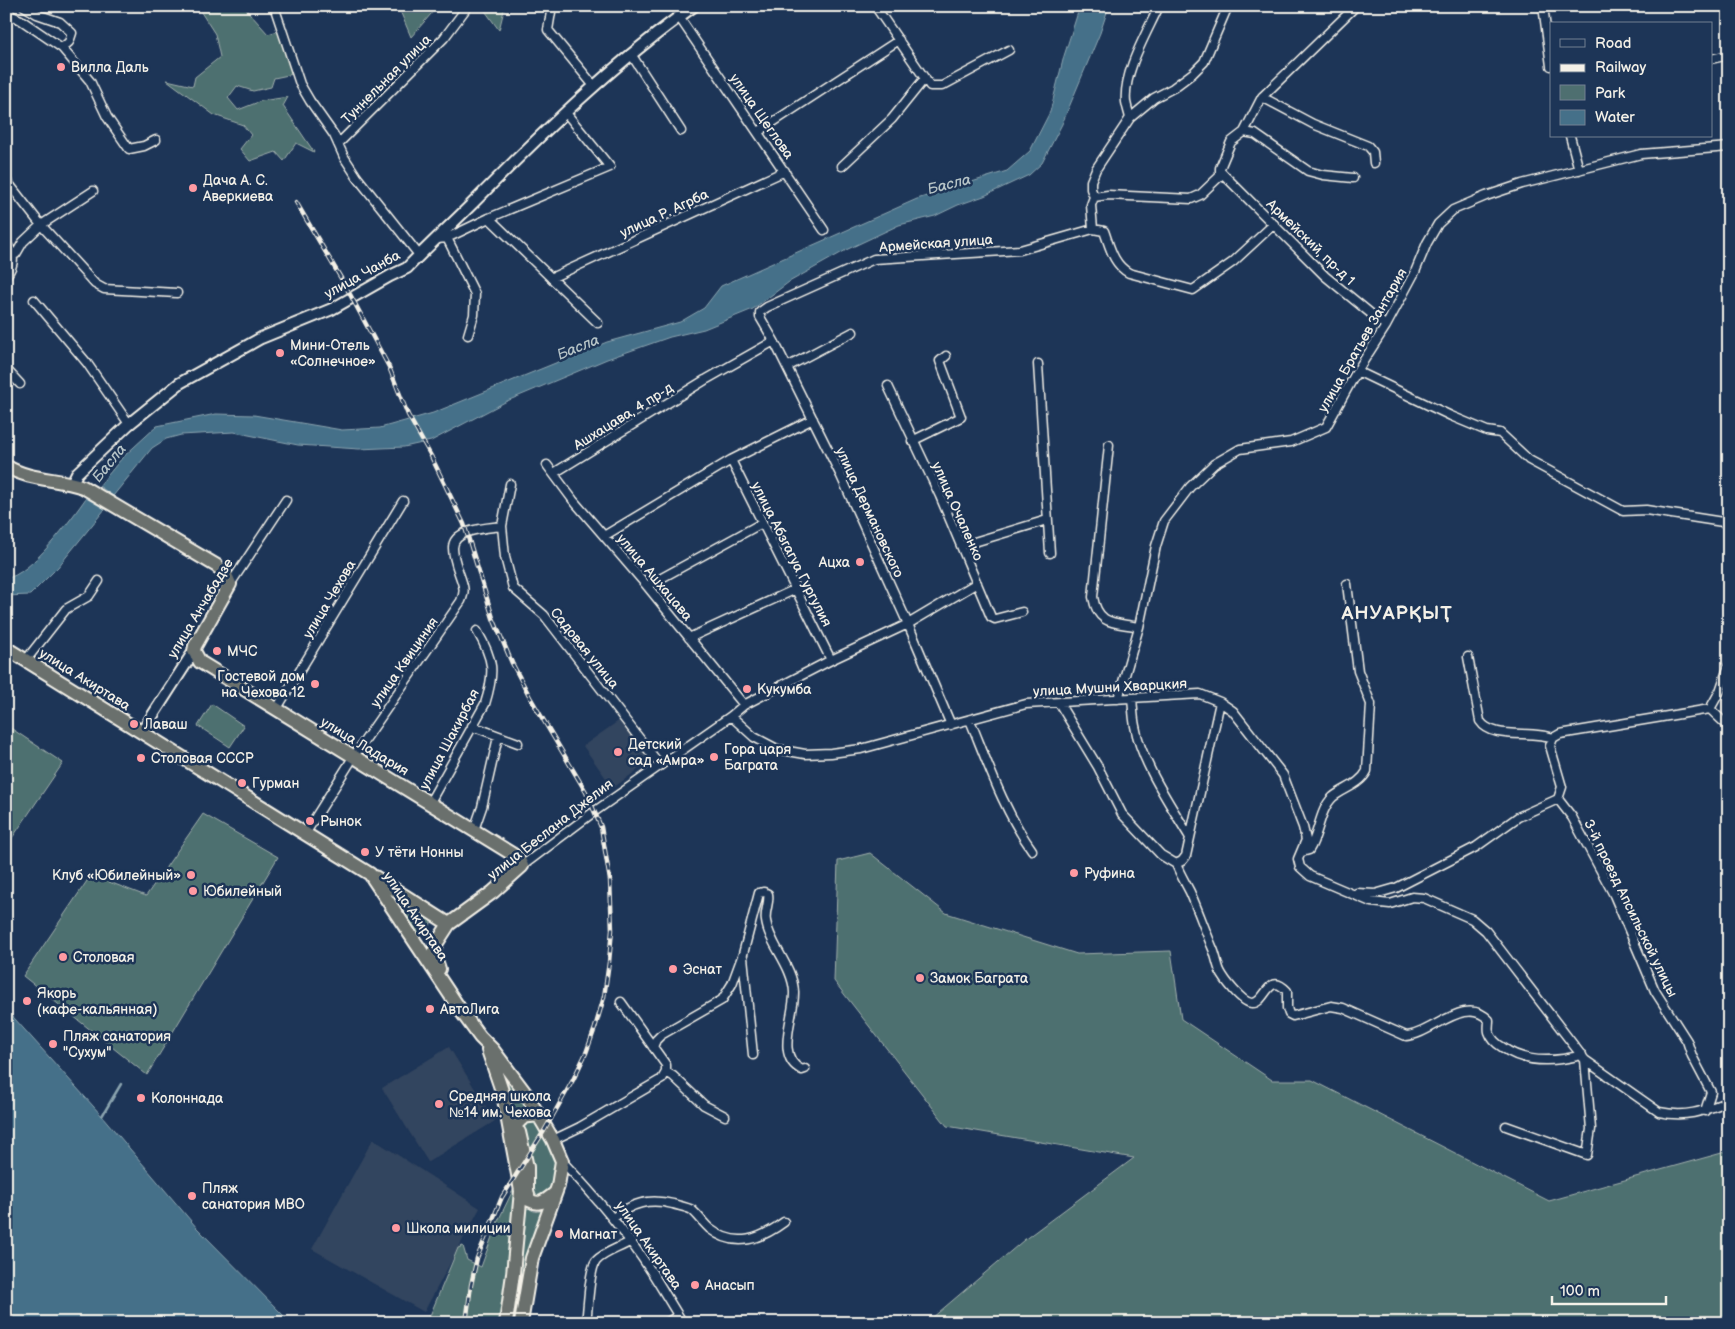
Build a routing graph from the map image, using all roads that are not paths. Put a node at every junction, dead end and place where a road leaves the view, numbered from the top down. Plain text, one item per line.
1 (24, 6) edge
2 (274, 6) edge
3 (468, 6) edge
4 (552, 6) edge
5 (694, 6) edge
6 (875, 6) edge
7 (1159, 6) edge
8 (1228, 6) edge
9 (1356, 6) edge
10 (1543, 6) edge
11 (6, 13) edge
12 (679, 17) junction
13 (899, 40) junction
14 (62, 48) junction
15 (1009, 50) dead end
16 (631, 54) junction
17 (1729, 55) edge
18 (1550, 58) edge
19 (1712, 59) edge
20 (925, 78) junction
21 (594, 86) junction
22 (1262, 97) junction
23 (566, 113) junction
24 (1130, 118) junction
25 (681, 131) dead end
26 (758, 132) junction
27 (1244, 132) junction
28 (1571, 138) edge
29 (156, 140) dead end
30 (338, 144) junction
31 (1729, 147) edge
32 (1374, 163) dead end
33 (842, 166) dead end
34 (1580, 170) junction
35 (785, 171) junction
36 (1221, 172) junction
37 (1353, 178) dead end
38 (6, 180) edge
39 (93, 191) dead end
40 (1094, 197) junction
41 (489, 218) junction
42 (1274, 224) junction
43 (41, 225) junction
44 (1093, 228) junction
45 (824, 230) dead end
46 (444, 235) junction
47 (6, 243) edge
48 (13, 255) junction
49 (419, 255) junction
50 (6, 276) edge
51 (552, 277) junction
52 (177, 293) dead end
53 (34, 300) dead end
54 (760, 312) joint
55 (598, 322) dead end
56 (1386, 326) junction
57 (853, 332) dead end
58 (468, 335) dead end
59 (774, 341) junction
60 (946, 356) dead end
61 (1038, 364) dead end
62 (787, 367) junction
63 (6, 369) edge
64 (1357, 371) junction
65 (20, 384) dead end
66 (888, 386) dead end
67 (813, 420) junction
68 (128, 424) junction
69 (912, 441) junction
70 (1109, 445) dead end
71 (731, 460) junction
72 (547, 465) dead end
73 (6, 466) edge
74 (554, 473) junction
75 (510, 484) dead end
76 (78, 485) junction
77 (286, 500) dead end
78 (403, 501) dead end
79 (1047, 520) junction
80 (762, 523) junction
81 (1729, 523) edge
82 (502, 526) junction
83 (604, 536) junction
84 (961, 546) junction
85 (1050, 553) dead end
86 (99, 581) dead end
87 (976, 583) junction
88 (1347, 584) dead end
89 (647, 586) junction
90 (228, 588) junction
91 (796, 588) junction
92 (1022, 612) dead end
93 (908, 624) junction
94 (1139, 627) junction
95 (477, 631) dead end
96 (689, 638) junction
97 (6, 648) edge
98 (194, 651) junction
99 (1468, 657) dead end
100 (26, 660) junction
101 (831, 660) junction
102 (1729, 665) edge
103 (1729, 686) edge
104 (1720, 691) junction
105 (1132, 698) junction
106 (1118, 699) junction
107 (1059, 702) junction
108 (1220, 702) junction
109 (744, 705) junction
110 (1710, 708) junction
111 (276, 710) junction
112 (731, 716) junction
113 (970, 720) junction
114 (951, 725) junction
115 (472, 726) junction
116 (1729, 727) edge
117 (142, 732) junction
118 (498, 736) junction
119 (1553, 738) junction
120 (518, 743) dead end
121 (354, 756) junction
122 (660, 765) junction
123 (1558, 799) junction
124 (430, 802) junction
125 (474, 830) junction
126 (305, 834) junction
127 (1189, 836) junction
128 (1032, 850) dead end
129 (1302, 852) junction
130 (1176, 864) junction
131 (522, 866) junction
132 (370, 874) junction
133 (1353, 893) junction
134 (449, 924) junction
135 (743, 954) junction
136 (443, 983) junction
137 (621, 1002) dead end
138 (486, 1043) junction
139 (653, 1048) junction
140 (753, 1055) dead end
141 (1584, 1058) junction
142 (805, 1069) dead end
143 (666, 1072) junction
144 (500, 1086) junction
145 (1729, 1101) edge
146 (1704, 1111) junction
147 (539, 1116) junction
148 (725, 1116) dead end
149 (517, 1124) junction
150 (1506, 1126) dead end
151 (553, 1140) junction
152 (562, 1161) junction
153 (527, 1190) junction
154 (554, 1194) junction
155 (613, 1218) junction
156 (784, 1222) dead end
157 (516, 1232) junction
158 (630, 1241) junction
159 (681, 1319) edge
160 (506, 1323) edge
161 (521, 1323) edge
162 (586, 1323) edge
163 (666, 1323) edge

1 - 14 street
2 - 30 street
3 - 30 street, Туннельная улица
4 - 21 street
5 - 12 street, улица Чанба
6 - 13 street
7 - 24 street
8 - 24 street
9 - 22 street
10 - 18 street
11 - 14 street
12 - 16 street, улица Чанба
12 - 26 street, улица Щеглова
13 - 20 street
13 - 26 street
14 - 29 street
15 - 20 street
16 - 21 street, улица Чанба
16 - 25 street
17 - 19 street
20 - 33 street
21 - 23 street, улица Чанба
22 - 27 street
22 - 32 street
23 - 41 street
23 - 46 street, улица Чанба
24 - 40 street
26 - 35 street, улица Щеглова
27 - 36 street
27 - 37 street
28 - 34 street
30 - 49 street
31 - 34 street, улица Братьев Зантария
34 - 56 street, улица Братьев Зантария
35 - 45 street, улица Щеглова
35 - 51 street, улица Р. Агрба
36 - 40 street
36 - 42 street, Армейский, пр-д 1
38 - 43 street
39 - 43 street
40 - 44 street
41 - 46 street
41 - 51 street
42 - 44 street
42 - 56 street, Армейский, пр-д 1
43 - 48 street
43 - 52 street
44 - 54 street, Армейская улица
46 - 49 street, улица Чанба
46 - 58 street
47 - 48 street
48 - 50 street
49 - 68 street, улица Чанба
51 - 55 street
53 - 68 street
54 - 59 street, улица Дермановского
56 - 64 street, улица Братьев Зантария
57 - 62 street
59 - 62 street, улица Дермановского
59 - 74 street, Ашхацава, 4 пр-д
60 - 69 street
61 - 79 street
62 - 67 street, улица Дермановского
63 - 65 street
64 - 81 street
64 - 94 street, улица Братьев Зантария
66 - 69 street, улица Очаленко
67 - 71 street
67 - 93 street, улица Дермановского
68 - 76 street, улица Чанба
69 - 84 street, улица Очаленко
70 - 94 street
71 - 80 street, улица Абзгагуа Гургулия
71 - 83 street
72 - 74 street, улица Ашхацава
73 - 76 highway
74 - 83 street, улица Ашхацава
75 - 82 street, Садовая улица
76 - 90 highway
77 - 90 street, улица Анчабадзе
78 - 111 street, улица Чехова
79 - 84 street
79 - 85 street
80 - 89 street
80 - 91 street, улица Абзгагуа Гургулия
82 - 121 street, улица Квициния
82 - 122 street, Садовая улица
83 - 89 street, улица Ашхацава
84 - 87 street, улица Очаленко
86 - 100 street
87 - 92 street, улица Очаленко
87 - 93 street, улица Беслана Джелия
88 - 129 street
89 - 96 street, улица Ашхацава
90 - 98 highway, улица Анчабадзе
91 - 96 street
91 - 101 street, улица Абзгагуа Гургулия
93 - 101 street, улица Беслана Джелия
93 - 114 street, улица Дермановского
94 - 106 street, улица Братьев Зантария
95 - 115 street, улица Шакирбая
96 - 109 street, улица Ашхацава
97 - 100 highway, улица Акиртава
98 - 111 highway, улица Ладария
98 - 117 street, улица Анчабадзе
99 - 119 street
100 - 117 highway, улица Акиртава
101 - 109 street, улица Беслана Джелия
102 - 104 street
103 - 104 street
104 - 110 street
105 - 106 street, улица Мушни Хварцкия
105 - 108 street, улица Мушни Хварцкия
105 - 127 street
106 - 107 street, улица Мушни Хварцкия
107 - 113 street, улица Мушни Хварцкия
107 - 130 street
108 - 127 street
108 - 129 street, улица Мушни Хварцкия
109 - 112 street, улица Беслана Джелия
110 - 116 street
110 - 119 street
111 - 121 highway, улица Ладария
112 - 114 street, улица Мушни Хварцкия
112 - 122 street, улица Беслана Джелия
113 - 114 street, улица Мушни Хварцкия
113 - 128 street
115 - 118 street
115 - 124 street, улица Шакирбая
117 - 126 highway, улица Акиртава
118 - 120 street
118 - 125 street
119 - 123 street
121 - 124 highway, улица Ладария
121 - 126 street, улица Квициния
122 - 131 street, улица Беслана Джелия
123 - 133 street
123 - 146 street, 3-й проезд Апсильской улицы
124 - 125 highway, улица Ладария
125 - 131 highway, улица Ладария
126 - 132 highway, улица Акиртава
127 - 130 street
129 - 133 street, улица Мушни Хварцкия
130 - 141 street
131 - 134 highway, улица Беслана Джелия
132 - 134 highway
132 - 136 highway, улица Акиртава
133 - 141 street, улица Мушни Хварцкия
134 - 136 highway, улица Беслана Джелия
135 - 139 street
135 - 140 street
135 - 142 street
136 - 138 highway, улица Акиртава
137 - 139 street
138 - 144 highway
138 - 147 highway, улица Акиртава
139 - 143 street
141 - 146 street, улица Мушни Хварцкия
141 - 150 street
143 - 148 street
143 - 151 street
144 - 149 highway
144 - 157 highway
145 - 146 street, улица Мушни Хварцкия
147 - 149 highway
147 - 151 highway, улица Акиртава
149 - 153 highway
151 - 152 highway, улица Акиртава
152 - 154 highway
152 - 155 street, улица Акиртава
153 - 154 highway
153 - 157 highway
154 - 161 highway
155 - 156 street
155 - 158 street, улица Акиртава
157 - 160 highway
158 - 159 street, улица Акиртава
158 - 162 street
159 - 163 street

